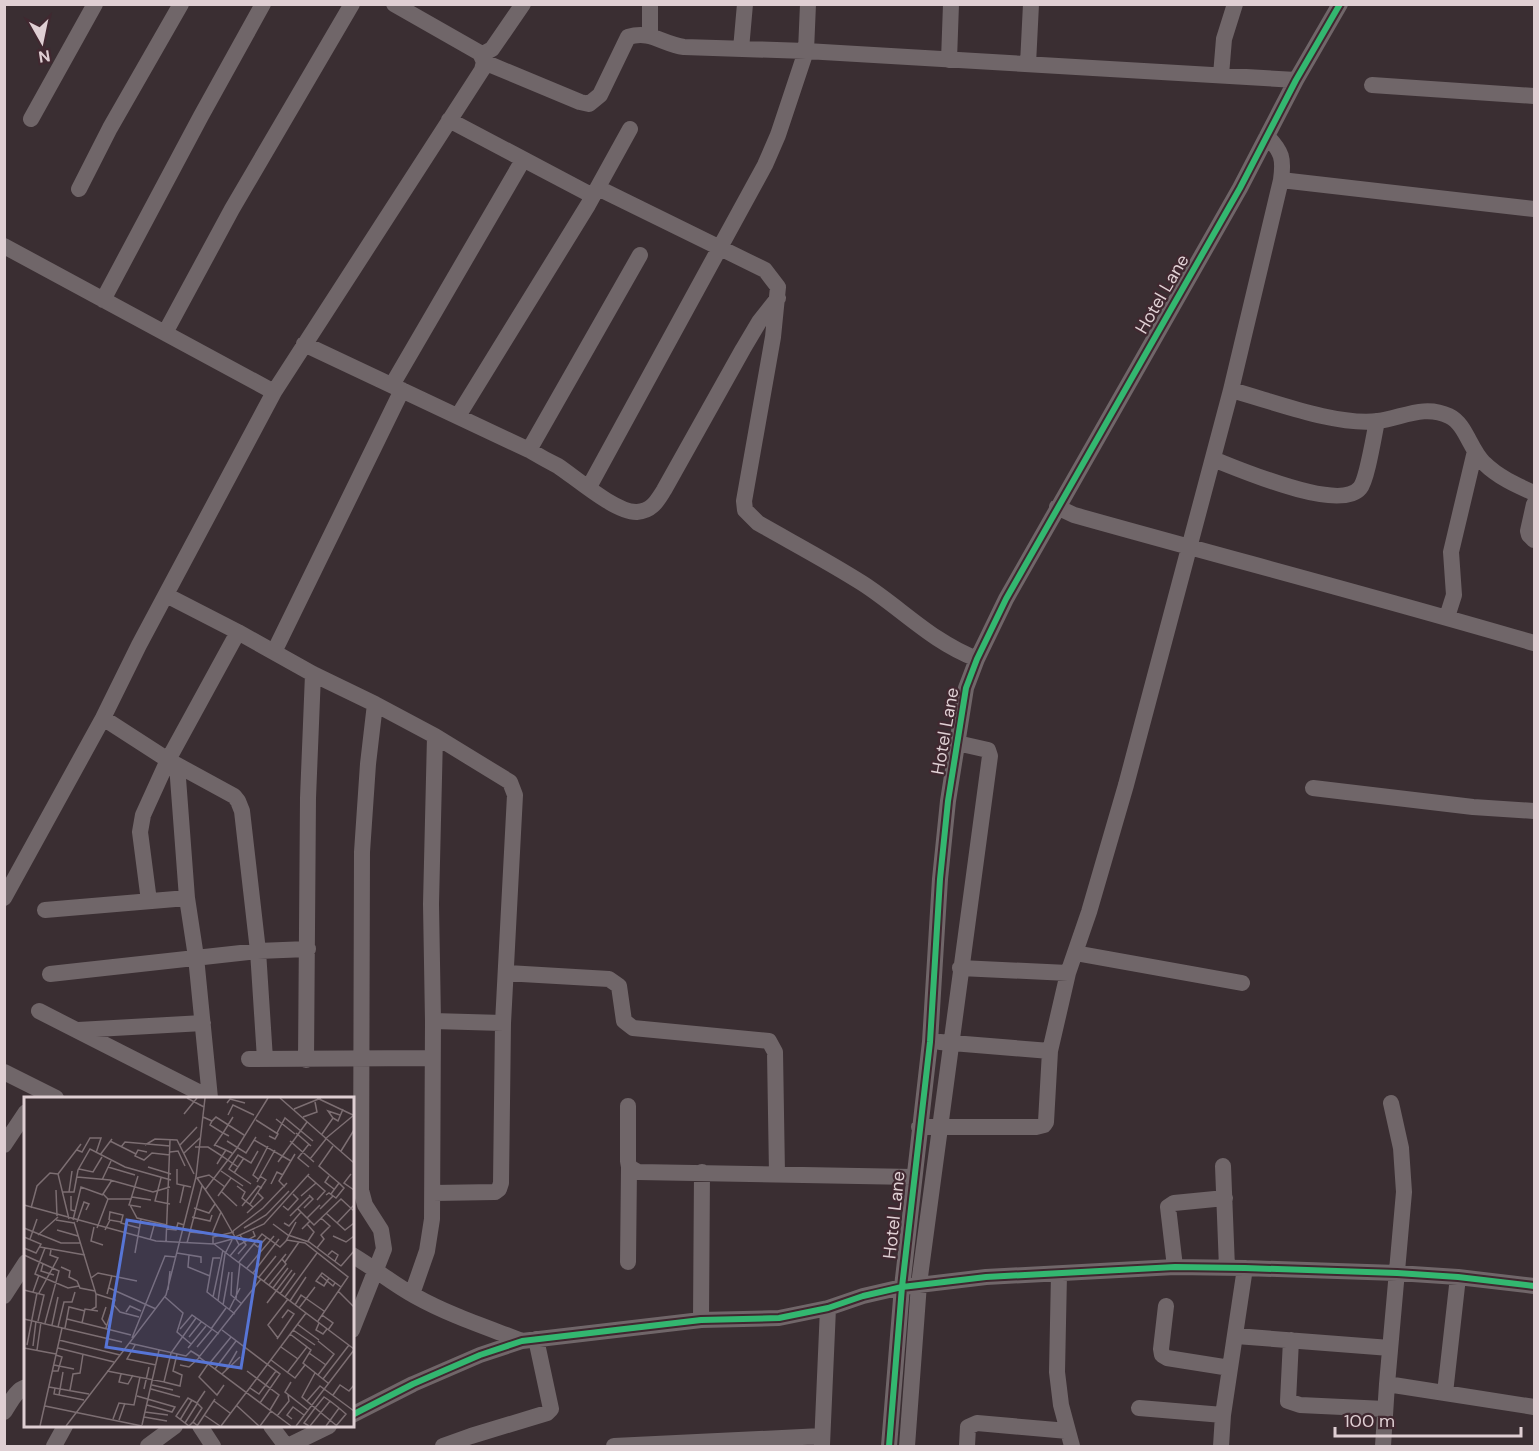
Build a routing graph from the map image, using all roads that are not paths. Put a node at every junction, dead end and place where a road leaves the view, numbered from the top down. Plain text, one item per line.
1 (95, 4) edge
2 (181, 4) edge
3 (263, 4) edge
4 (352, 4) edge
5 (394, 4) edge
6 (523, 4) edge
7 (650, 4) edge
8 (745, 4) edge
9 (808, 4) edge
10 (951, 4) edge
11 (1031, 4) edge
12 (1235, 4) edge
13 (1340, 4) edge
14 (650, 35) junction
15 (741, 49) junction
16 (806, 51) junction
17 (483, 58) junction
18 (949, 60) junction
19 (1028, 64) junction
20 (1221, 75) junction
21 (1296, 80) junction
22 (1372, 86) dead end
23 (1534, 96) edge
24 (31, 119) dead end
25 (449, 120) junction
26 (630, 129) dead end
27 (1272, 142) junction
28 (523, 160) junction
29 (1281, 180) junction
30 (79, 189) dead end
31 (595, 192) junction
32 (1534, 209) edge
33 (4, 246) edge
34 (720, 247) junction
35 (640, 255) dead end
36 (778, 297) junction
37 (103, 300) junction
38 (165, 333) junction
39 (304, 344) junction
40 (397, 387) junction
41 (1231, 390) junction
42 (274, 392) junction
43 (458, 416) junction
44 (1377, 421) junction
45 (529, 450) junction
46 (1475, 451) junction
47 (1213, 459) junction
48 (589, 487) junction
49 (1534, 493) edge
50 (1534, 504) edge
51 (1066, 511) junction
52 (1534, 540) edge
53 (1190, 548) junction
54 (166, 595) junction
55 (1447, 617) junction
56 (238, 632) junction
57 (1534, 643) edge
58 (273, 652) junction
59 (976, 659) junction
60 (313, 674) junction
61 (375, 704) junction
62 (103, 718) junction
63 (435, 736) junction
64 (968, 745) junction
65 (173, 763) junction
66 (1313, 788) dead end
67 (1534, 811) edge
68 (4, 898) edge
69 (187, 898) junction
70 (149, 901) junction
71 (45, 910) dead end
72 (308, 949) junction
73 (258, 951) junction
74 (1075, 952) junction
75 (196, 957) junction
76 (960, 968) junction
77 (506, 973) junction
78 (1068, 973) junction
79 (50, 974) dead end
80 (1242, 983) dead end
81 (39, 1011) dead end
82 (433, 1021) junction
83 (203, 1023) junction
84 (503, 1023) junction
85 (75, 1030) junction
86 (941, 1043) junction
87 (1050, 1051) junction
88 (362, 1058) junction
89 (432, 1058) junction
90 (306, 1060) junction
91 (4, 1072) edge
92 (36, 1094) edge
93 (51, 1097) edge
94 (208, 1097) edge
95 (210, 1097) edge
96 (1391, 1103) dead end
97 (628, 1106) dead end
98 (24, 1115) edge
99 (930, 1128) junction
100 (4, 1145) edge
101 (1223, 1166) dead end
102 (630, 1167) junction
103 (702, 1172) junction
104 (777, 1174) junction
105 (913, 1177) junction
106 (433, 1193) junction
107 (1225, 1198) junction
108 (354, 1256) edge
109 (628, 1262) dead end
110 (24, 1265) edge
111 (1175, 1267) junction
112 (1227, 1268) junction
113 (1245, 1268) junction
114 (376, 1269) junction
115 (1397, 1273) junction
116 (1059, 1274) junction
117 (1458, 1277) junction
118 (910, 1286) junction
119 (1534, 1286) edge
120 (412, 1294) junction
121 (4, 1296) edge
122 (1166, 1306) dead end
123 (828, 1308) junction
124 (701, 1320) junction
125 (354, 1325) edge
126 (1236, 1336) junction
127 (529, 1340) junction
128 (1292, 1340) junction
129 (1390, 1348) junction
130 (1230, 1368) junction
131 (1387, 1384) junction
132 (24, 1388) edge
133 (1445, 1393) junction
134 (1534, 1407) edge
135 (1139, 1408) dead end
136 (1385, 1409) junction
137 (4, 1413) edge
138 (354, 1413) edge
139 (1223, 1415) junction
140 (64, 1427) edge
141 (172, 1427) edge
142 (201, 1427) edge
143 (273, 1427) edge
144 (324, 1427) edge
145 (1070, 1439) edge
146 (822, 1441) edge
147 (778, 1442) edge
148 (715, 1444) edge
149 (659, 1445) edge
150 (54, 1446) edge
151 (148, 1446) edge
152 (213, 1446) edge
153 (287, 1446) edge
154 (443, 1446) edge
155 (614, 1446) edge
156 (889, 1446) edge
157 (907, 1446) edge
158 (967, 1446) edge
159 (1221, 1446) edge
160 (1383, 1446) edge

1 - 24 street
2 - 30 street
3 - 37 street
4 - 38 street
5 - 17 street
6 - 17 street
7 - 14 street
8 - 15 street
9 - 16 street
10 - 18 street
11 - 19 street
12 - 20 street
13 - 21 street, Hotel Lane
14 - 15 street
14 - 17 street
15 - 16 street
16 - 18 street
16 - 34 street
17 - 25 street
18 - 19 street
19 - 20 street
20 - 21 street
21 - 27 street, Hotel Lane
22 - 23 street
25 - 28 street
25 - 39 street
26 - 31 street
27 - 29 street
27 - 51 street, Hotel Lane
28 - 31 street
28 - 40 street
29 - 32 street
29 - 41 street
31 - 34 street
31 - 43 street
33 - 37 street
34 - 36 street
34 - 48 street
35 - 45 street
36 - 48 street
36 - 59 street
37 - 38 street
38 - 42 street
39 - 40 street
39 - 42 street
40 - 43 street
40 - 58 street
41 - 44 street
41 - 47 street
42 - 54 street
43 - 45 street
44 - 46 street
44 - 47 street
45 - 48 street
46 - 49 street
46 - 55 street
47 - 53 street
50 - 52 street
51 - 53 street
51 - 59 street, Hotel Lane
53 - 55 street
53 - 74 street
54 - 56 street
54 - 62 street
55 - 57 street
56 - 58 street
56 - 65 street
58 - 60 street
59 - 64 street, Hotel Lane
60 - 61 street
60 - 72 street
61 - 63 street
61 - 88 street
62 - 65 street
62 - 68 street
63 - 77 street
63 - 82 street
64 - 76 street
64 - 86 street, Hotel Lane
65 - 69 street
65 - 70 street
65 - 73 street
66 - 67 street
69 - 70 street
69 - 75 street
70 - 71 street
72 - 73 street
72 - 90 street
73 - 75 street
73 - 90 street
74 - 78 street
74 - 80 street
75 - 79 street
75 - 83 street
76 - 78 street
76 - 86 street
77 - 84 street
77 - 104 street
78 - 87 street
81 - 85 street
82 - 84 street
82 - 89 street
83 - 85 street
83 - 95 street
84 - 106 street
85 - 94 street
86 - 87 street
86 - 99 street, Hotel Lane
87 - 99 street
88 - 89 street
88 - 90 street
88 - 114 street
89 - 106 street
91 - 92 street
92 - 93 street
96 - 115 street
97 - 102 street
98 - 100 street
99 - 105 street, Hotel Lane
99 - 118 street
101 - 107 street
102 - 103 street
102 - 109 street
103 - 104 street
103 - 124 street
104 - 105 street
105 - 118 street, Hotel Lane
106 - 120 street
107 - 111 street
107 - 112 street
108 - 114 street
110 - 121 street
111 - 112 street
111 - 116 street
112 - 113 street
113 - 115 street
113 - 126 street
114 - 120 street
114 - 125 street
115 - 117 street
115 - 129 street
116 - 118 street
116 - 145 street
117 - 119 street
117 - 133 street
118 - 123 street
118 - 156 street, Hotel Lane
118 - 157 street
120 - 127 street
122 - 130 street
123 - 124 street
123 - 146 street
124 - 127 street
126 - 128 street
126 - 130 street
127 - 138 street
127 - 154 street
128 - 129 street
128 - 136 street
129 - 131 street
130 - 139 street
131 - 133 street
131 - 136 street
132 - 137 street
133 - 134 street
135 - 139 street
136 - 160 street
139 - 159 street
140 - 150 street
141 - 151 street
142 - 152 street
143 - 153 street
144 - 153 street
145 - 158 street
146 - 147 street
147 - 148 street
148 - 149 street
149 - 155 street

